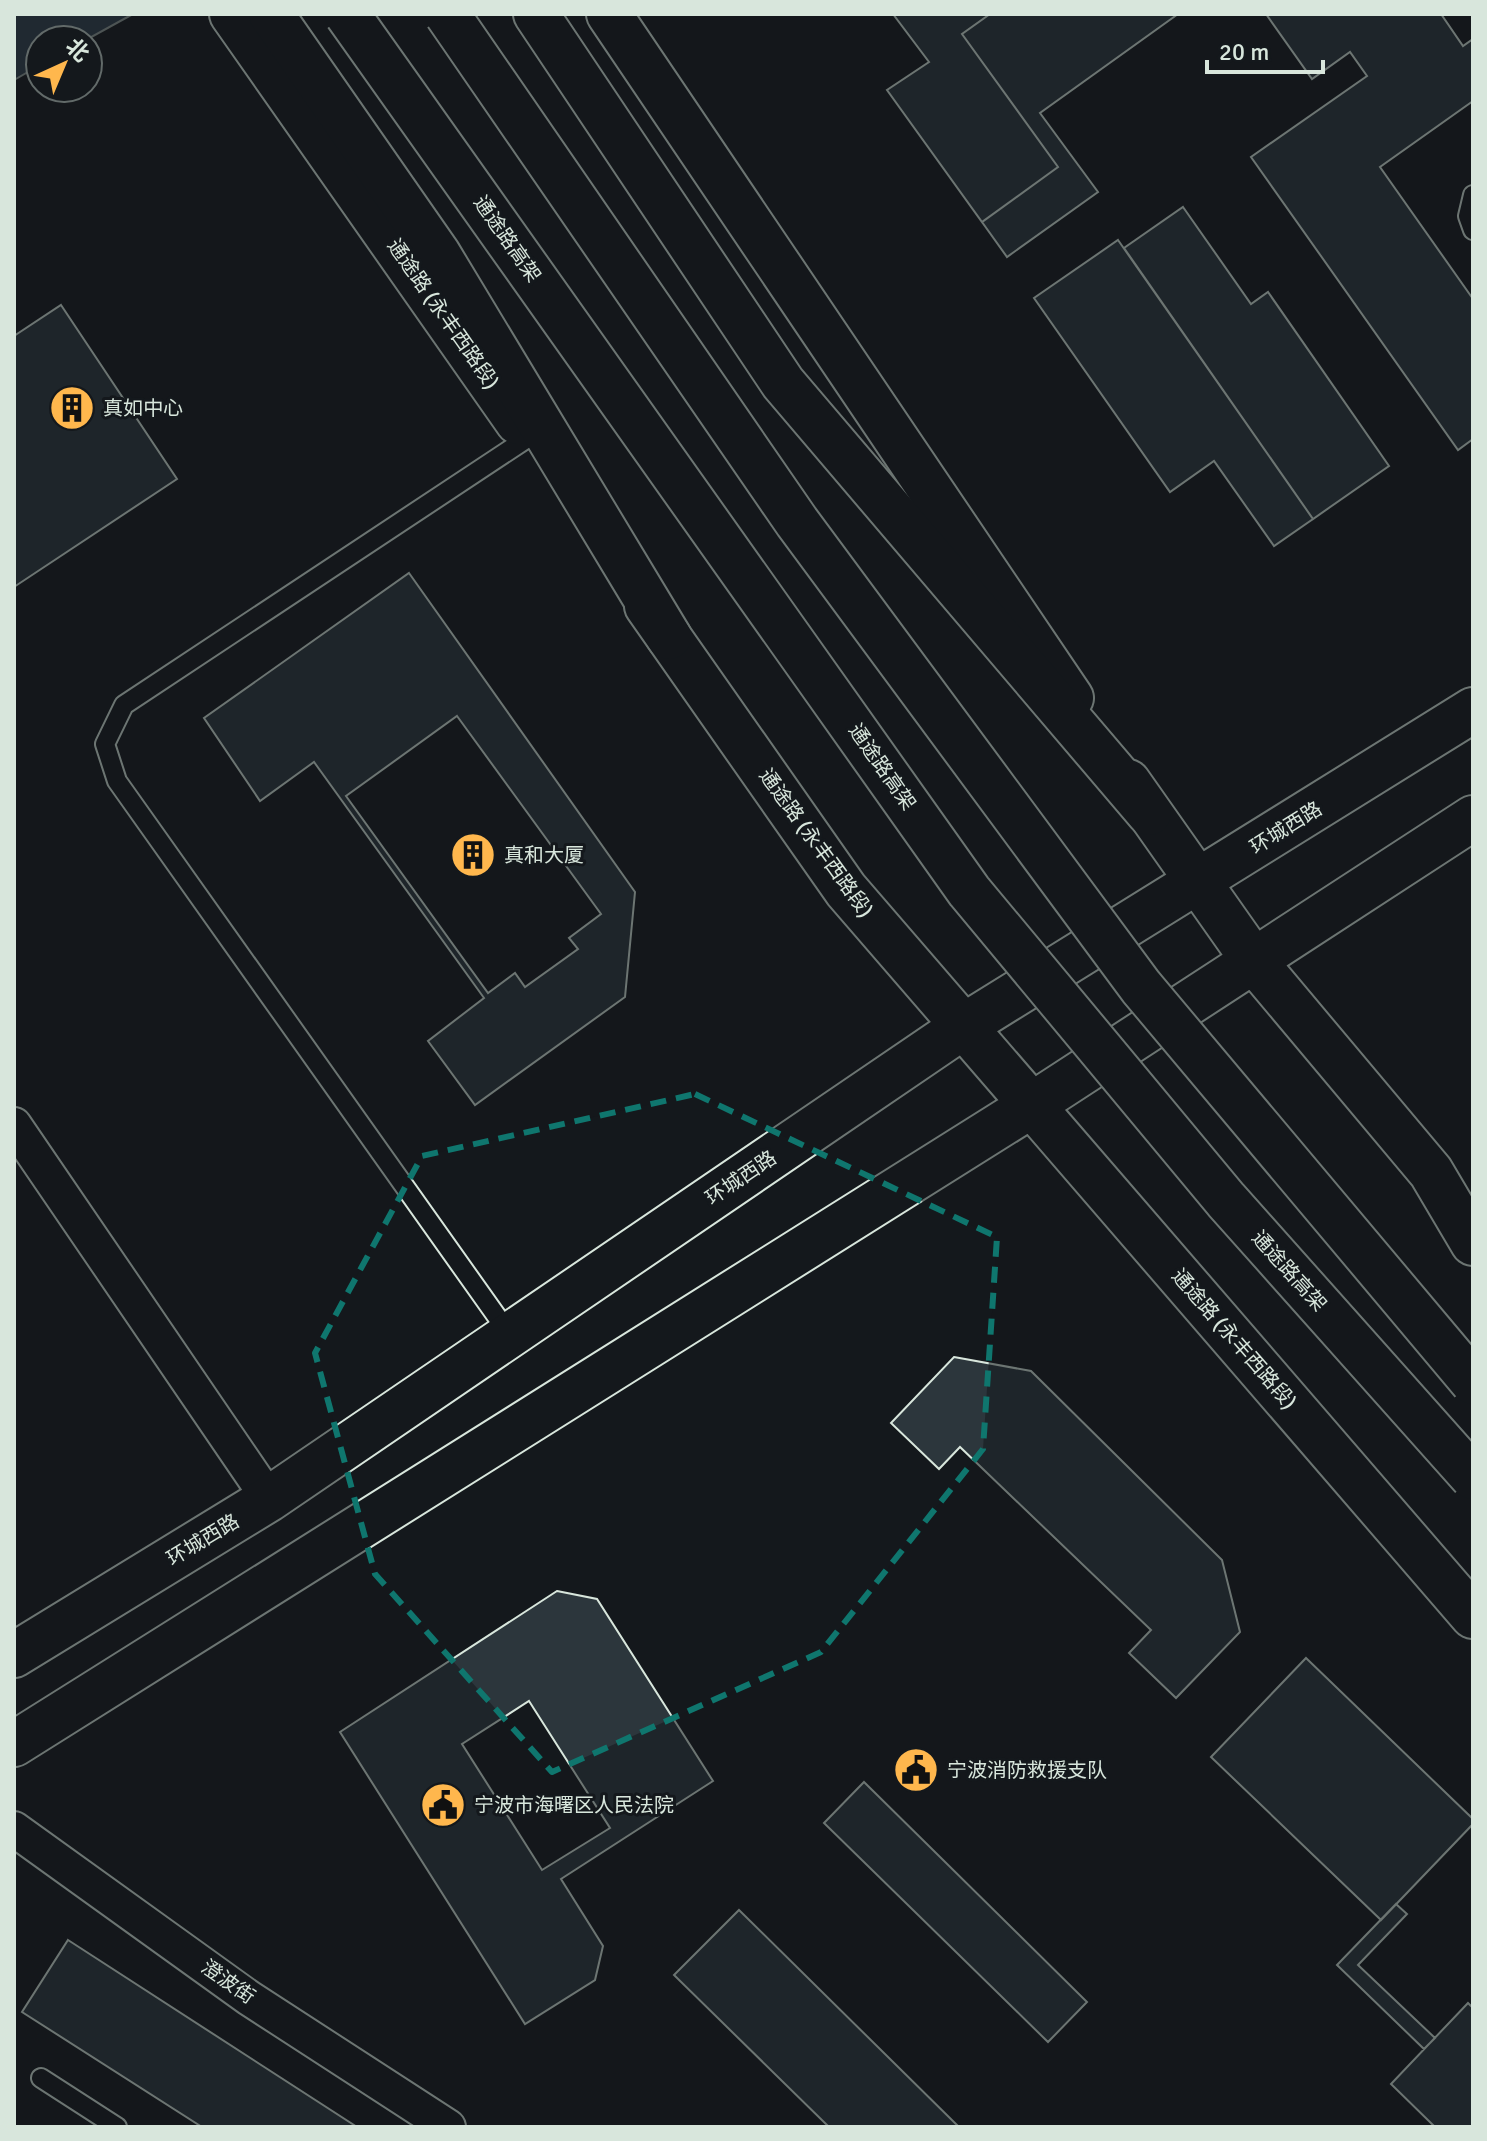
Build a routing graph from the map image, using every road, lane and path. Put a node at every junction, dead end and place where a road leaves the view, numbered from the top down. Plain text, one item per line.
1 (232, 14) edge
2 (271, 14) edge
3 (347, 14) edge
4 (447, 14) edge
5 (536, 14) edge
6 (609, 14) edge
7 (1473, 195) edge
8 (1473, 230) edge
9 (529, 437) junction
10 (669, 637) junction
11 (1473, 710) edge
12 (1149, 813) junction
13 (1473, 818) edge
14 (1199, 883) junction
15 (1254, 961) junction
16 (964, 1026) junction
17 (1032, 1105) junction
18 (14, 1125) edge
19 (1431, 1172) junction
20 (1473, 1222) edge
21 (1473, 1243) edge
22 (510, 1335) junction
23 (1473, 1382) edge
24 (1473, 1477) edge
25 (269, 1499) junction
26 (1473, 1616) edge
27 (14, 1655) edge
28 (14, 1744) edge
29 (14, 1829) edge
30 (41, 2078) dead end
31 (117, 2127) edge
32 (448, 2127) edge

1 - 9 main road, 通途路 (永丰西路段)
2 - 10 main road
3 - 24 main road, 通途路高架, bridge
4 - 23 main road, bridge
5 - 12 main road
6 - 12 main road
7 - 8 lane
9 - 10 main road, 通途路 (永丰西路段)
9 - 22 lane
10 - 16 main road, 通途路 (永丰西路段)
11 - 14 main road, 环城西路
12 - 14 main road
13 - 15 main road
14 - 15 main road
14 - 16 main road, 环城西路
15 - 17 main road
15 - 19 main road
16 - 17 main road, 通途路 (永丰西路段)
16 - 22 main road, 环城西路
17 - 26 main road, 通途路 (永丰西路段)
17 - 28 main road
18 - 25 street
19 - 20 main road
19 - 21 main road
22 - 25 main road, 环城西路
25 - 27 main road, 环城西路
29 - 32 street, 澄波街
30 - 31 lane

